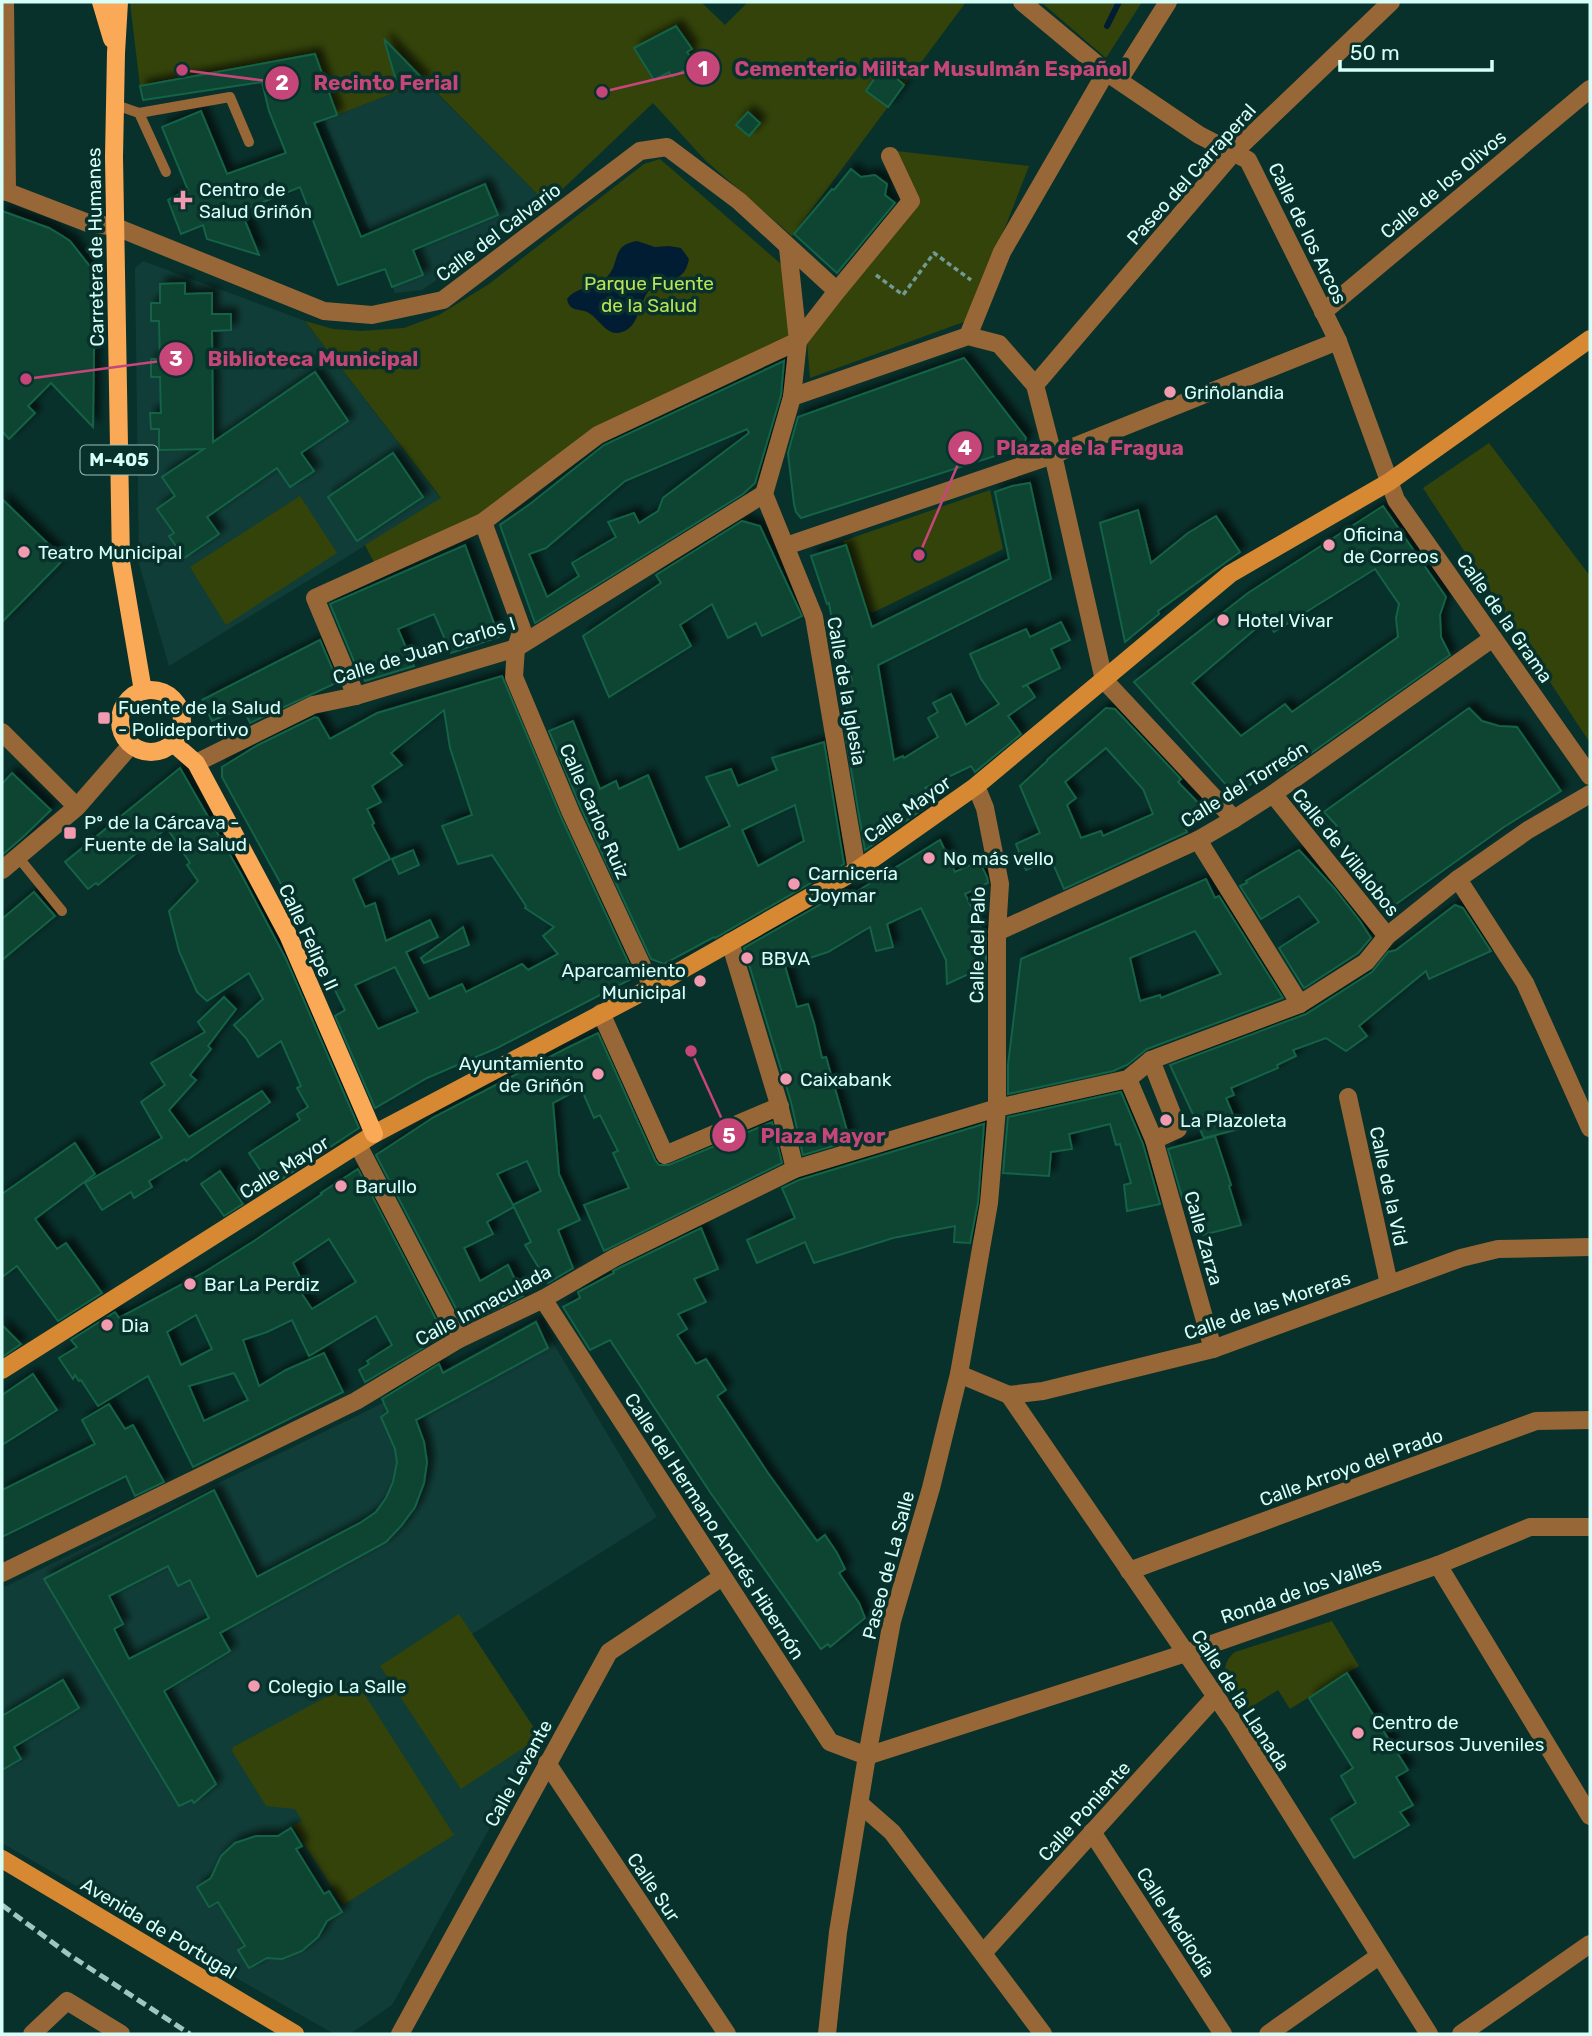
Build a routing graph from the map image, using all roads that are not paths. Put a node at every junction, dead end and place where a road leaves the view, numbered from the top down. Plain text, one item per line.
1 (5, 2) edge
2 (101, 2) edge
3 (119, 2) edge
4 (1022, 2) edge
5 (1168, 2) edge
6 (1391, 2) edge
7 (116, 53) junction
8 (1113, 76) junction
9 (1590, 89) edge
10 (116, 105) junction
11 (139, 113) junction
12 (249, 142) dead end
13 (1234, 152) junction
14 (890, 156) dead end
15 (166, 172) dead end
16 (4, 191) edge
17 (116, 227) junction
18 (788, 248) junction
19 (837, 291) junction
20 (1323, 312) junction
21 (968, 336) junction
22 (1590, 339) edge
23 (798, 341) junction
24 (1338, 341) junction
25 (1035, 385) junction
26 (792, 397) junction
27 (1053, 455) junction
28 (1389, 482) junction
29 (764, 494) junction
30 (483, 522) junction
31 (786, 546) junction
32 (1493, 638) junction
33 (1096, 641) junction
34 (516, 648) junction
35 (1123, 663) junction
36 (1104, 680) junction
37 (143, 691) junction
38 (356, 696) junction
39 (2, 732) edge
40 (173, 743) junction
41 (131, 744) junction
42 (196, 763) junction
43 (1590, 776) edge
44 (976, 786) junction
45 (1273, 794) junction
46 (1590, 794) edge
47 (77, 807) junction
48 (1234, 819) junction
49 (1198, 840) junction
50 (18, 857) junction
51 (2, 870) edge
52 (857, 870) junction
53 (1458, 880) junction
54 (62, 911) dead end
55 (997, 932) junction
56 (1387, 936) junction
57 (724, 946) junction
58 (652, 987) junction
59 (1300, 1004) junction
60 (599, 1014) junction
61 (1151, 1060) junction
62 (1128, 1079) junction
63 (1348, 1097) dead end
64 (780, 1106) junction
65 (997, 1108) junction
66 (1590, 1128) edge
67 (374, 1134) junction
68 (1154, 1140) junction
69 (358, 1145) junction
70 (795, 1169) junction
71 (1590, 1247) edge
72 (1389, 1284) junction
73 (543, 1299) junction
74 (459, 1339) junction
75 (1213, 1349) junction
76 (2, 1370) edge
77 (959, 1374) junction
78 (1009, 1395) junction
79 (1590, 1420) edge
80 (1590, 1527) edge
81 (1438, 1565) junction
82 (1129, 1571) junction
83 (2, 1573) edge
84 (722, 1577) junction
85 (1186, 1653) junction
86 (1216, 1696) junction
87 (867, 1756) junction
88 (547, 1763) junction
89 (860, 1804) junction
90 (1590, 1816) edge
91 (1092, 1832) junction
92 (2, 1858) edge
93 (1590, 1944) edge
94 (983, 1953) junction
95 (1379, 1956) junction
96 (32, 2034) edge
97 (121, 2034) edge
98 (295, 2034) edge
99 (400, 2034) edge
100 (727, 2034) edge
101 (827, 2034) edge
102 (1043, 2034) edge
103 (1223, 2034) edge
104 (1268, 2034) edge
105 (1429, 2034) edge
106 (1461, 2034) edge

1 - 16 street
2 - 7 main road, Carretera de Humanes / M-405
3 - 7 main road, Carretera de Humanes / M-405
4 - 8 street, Calle de los Arcos
5 - 8 street
6 - 13 street, Paseo del Carraperal
7 - 10 main road, Carretera de Humanes / M-405
8 - 13 street, Calle de los Arcos
8 - 21 street
9 - 20 street, Calle de los Olivos
10 - 11 lane
10 - 17 main road, Carretera de Humanes / M-405
11 - 12 lane
11 - 15 lane
13 - 20 street, Calle de los Arcos
13 - 25 street, Paseo del Carraperal
14 - 19 street
16 - 17 street, Calle del Calvario
17 - 18 street, Calle del Calvario
17 - 37 main road, Carretera de Humanes / M-405
18 - 19 street, Calle del Calvario
18 - 23 street
19 - 23 street
20 - 24 street, Calle de los Arcos
21 - 25 street
21 - 26 street
22 - 28 street, Calle Mayor
23 - 26 street
23 - 30 street
24 - 27 street
24 - 28 street, Calle de los Arcos
25 - 27 street
26 - 29 street
27 - 31 street
27 - 33 street
28 - 32 street, Calle de la Grama
28 - 35 street, Calle Mayor
29 - 31 street, Calle de la Iglesia
29 - 34 street, Calle de Juan Carlos I
30 - 34 street, Calle Carlos Ruiz
30 - 38 street
31 - 52 street, Calle de la Iglesia
32 - 43 street, Calle de la Grama
32 - 45 street, Calle del Torreón
33 - 35 street
33 - 36 street
34 - 38 street, Calle de Juan Carlos I
34 - 58 street, Calle Carlos Ruiz
35 - 36 street, Calle Mayor
36 - 44 street, Calle Mayor
36 - 48 street
37 - 40 main road
37 - 41 main road
38 - 42 street, Calle de Juan Carlos I
39 - 47 street
40 - 41 main road
40 - 42 main road
41 - 47 street
42 - 67 main road, Calle Felipe II
44 - 52 street, Calle Mayor
44 - 55 street, Calle del Palo
45 - 48 street, Calle del Torreón
45 - 56 street, Calle de Villalobos
46 - 53 street
47 - 50 street
48 - 49 street, Calle del Torreón
49 - 55 street, Calle del Torreón
49 - 59 street
50 - 51 street
50 - 54 lane
52 - 57 street, Calle Mayor
53 - 56 street
53 - 66 street
55 - 65 street, Calle del Palo
56 - 59 street
57 - 58 street, Calle Mayor
57 - 64 street
58 - 60 street, Calle Mayor
59 - 61 street
60 - 64 street
60 - 67 street, Calle Mayor
61 - 62 street
61 - 68 street
62 - 65 street, Calle Inmaculada
62 - 68 street
63 - 72 street, Calle de la Vid
64 - 70 street
65 - 70 street, Calle Inmaculada
65 - 77 street, Paseo de La Salle
67 - 69 street, Calle Mayor
68 - 75 street, Calle Zarza
69 - 74 street
69 - 76 street, Calle Mayor
70 - 73 street, Calle Inmaculada
71 - 72 street, Calle de las Moreras
72 - 75 street, Calle de las Moreras
73 - 74 street, Calle Inmaculada
73 - 84 street, Calle del Hermano Andrés Hibernón
74 - 83 street, Calle Inmaculada
75 - 78 street, Calle de las Moreras
77 - 78 street, Calle de las Moreras
77 - 87 street, Paseo de La Salle
78 - 82 street, Calle de la Llanada
79 - 82 street, Calle Arroyo del Prado
80 - 81 street, Ronda de los Valles
81 - 85 street, Ronda de los Valles
81 - 90 street
82 - 85 street, Calle de la Llanada
84 - 87 street, Calle del Hermano Andrés Hibernón
84 - 88 street, Calle Levante
85 - 86 street, Calle de la Llanada
85 - 87 street, Ronda de los Valles
86 - 91 street, Calle Poniente
86 - 95 street, Calle de la Llanada
87 - 89 street, Paseo de La Salle
88 - 99 street, Calle Levante
88 - 100 street, Calle Sur
89 - 94 street
89 - 101 street, Paseo de La Salle
91 - 94 street, Calle Poniente
91 - 103 street, Calle Mediodía
92 - 98 street, Avenida de Portugal
93 - 106 street
94 - 102 street
95 - 104 street
95 - 105 street, Calle de la Llanada
96 - 97 street

